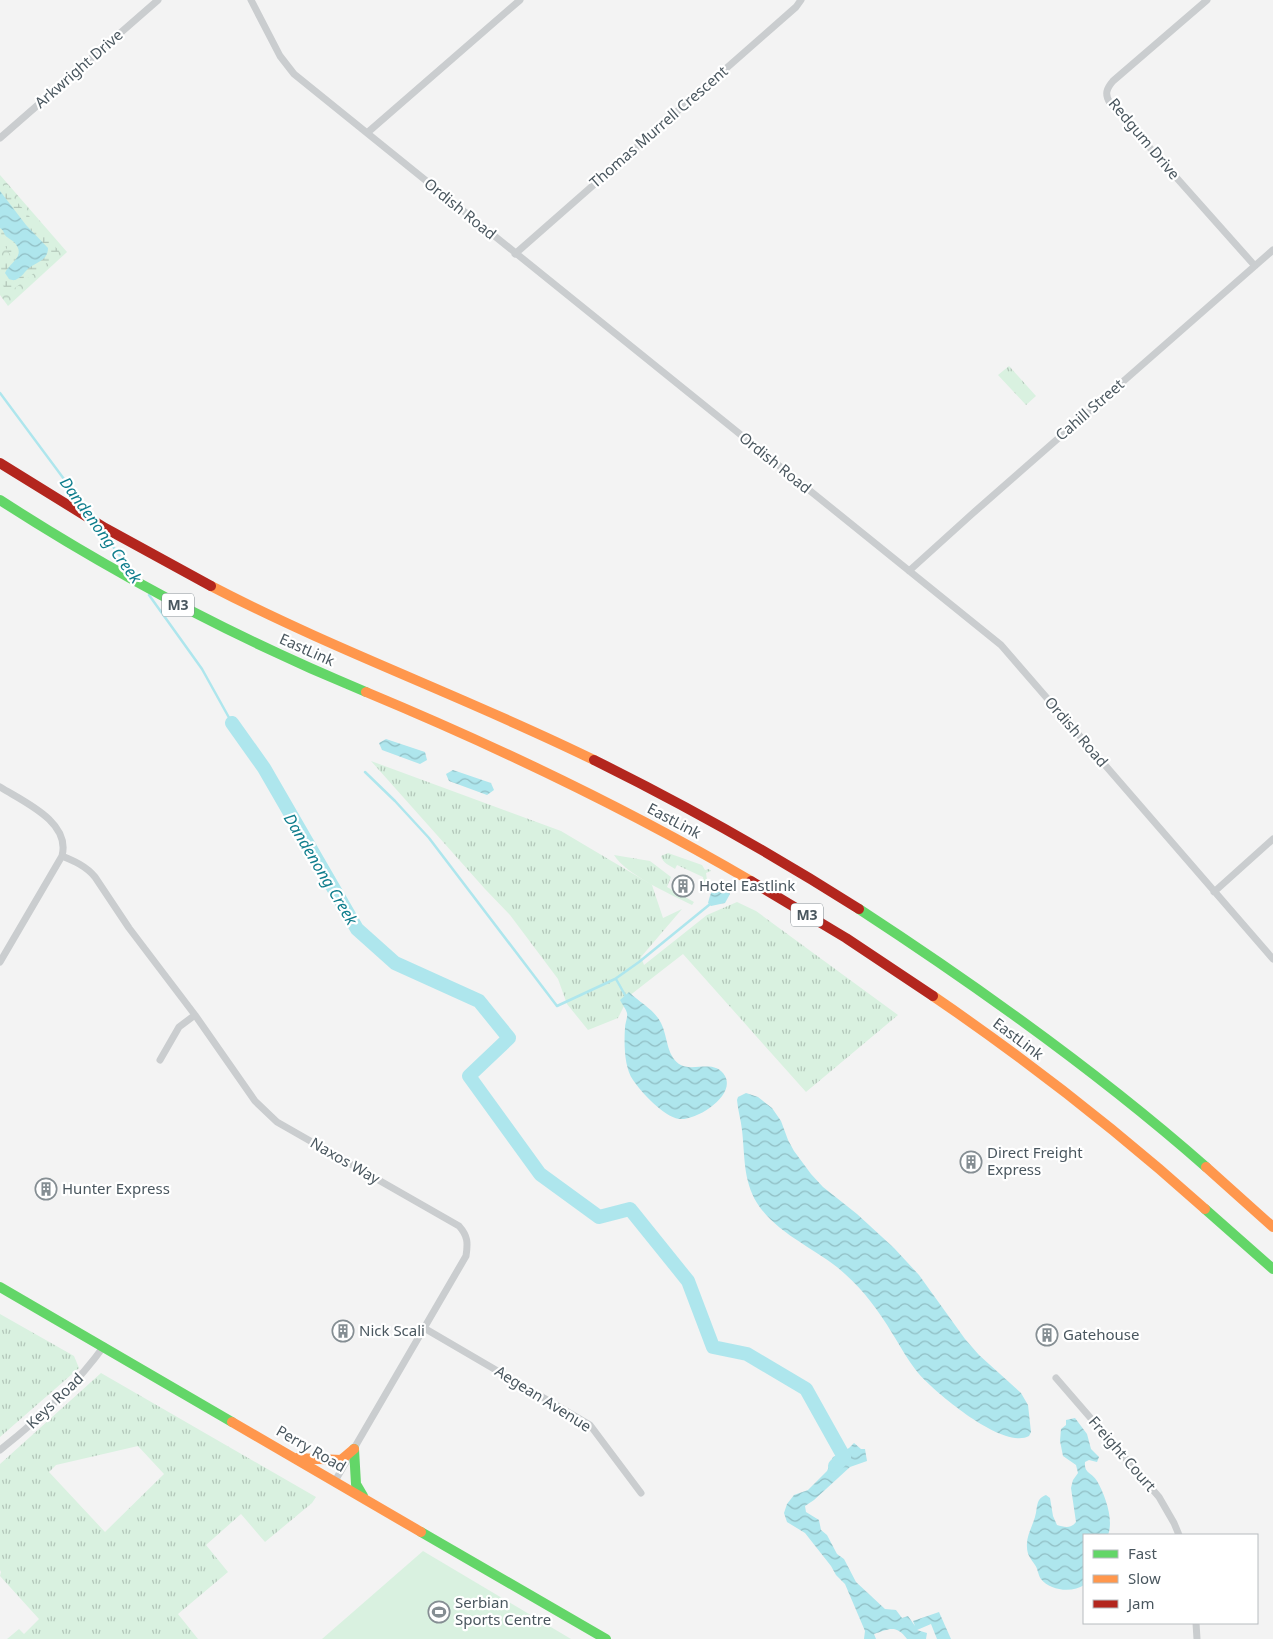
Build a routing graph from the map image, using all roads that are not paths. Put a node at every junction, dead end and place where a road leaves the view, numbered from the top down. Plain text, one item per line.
1 (158, 0) edge
2 (251, 0) edge
3 (520, 0) edge
4 (801, 0) edge
5 (1207, 0) edge
6 (367, 133) junction
7 (0, 138) edge
8 (1273, 250) edge
9 (515, 254) junction
10 (1255, 266) junction
11 (0, 463) edge
12 (0, 500) edge
13 (909, 571) junction
14 (0, 787) edge
15 (1273, 839) edge
16 (62, 856) junction
17 (1214, 892) junction
18 (1273, 959) edge
19 (0, 962) edge
20 (194, 1015) junction
21 (160, 1060) dead end
22 (1273, 1227) edge
23 (1273, 1269) edge
24 (0, 1287) edge
25 (424, 1328) junction
26 (104, 1346) junction
27 (1056, 1378) dead end
28 (354, 1449) junction
29 (0, 1450) edge
30 (295, 1458) junction
31 (335, 1481) junction
32 (640, 1493) dead end
33 (364, 1497) junction
34 (1179, 1534) edge
35 (1196, 1624) edge
36 (606, 1639) edge
37 (1197, 1639) edge

1 - 7 street, Arkwright Drive
2 - 6 street, Ordish Road
3 - 6 street
4 - 9 street, Thomas Murrell Crescent
5 - 10 street, Redgum Drive
6 - 9 street, Ordish Road
8 - 10 street, Cahill Street
9 - 13 street, Ordish Road
10 - 13 street, Cahill Street
11 - 22 main road, EastLink / M3
12 - 23 main road, EastLink / M3
13 - 17 street, Ordish Road
14 - 16 street
15 - 17 street
16 - 19 street
16 - 20 street, Naxos Way
17 - 18 street, Ordish Road
20 - 21 street
20 - 25 street, Naxos Way
24 - 26 main road, Perry Road
25 - 28 street, Naxos Way
25 - 32 street, Aegean Avenue
26 - 29 street, Keys Road
26 - 30 main road, Perry Road
27 - 34 street, Freight Court
28 - 30 main road
28 - 31 street, Naxos Way
28 - 33 main road
30 - 31 main road, Perry Road
31 - 33 main road, Perry Road
33 - 36 main road, Perry Road
35 - 37 street

